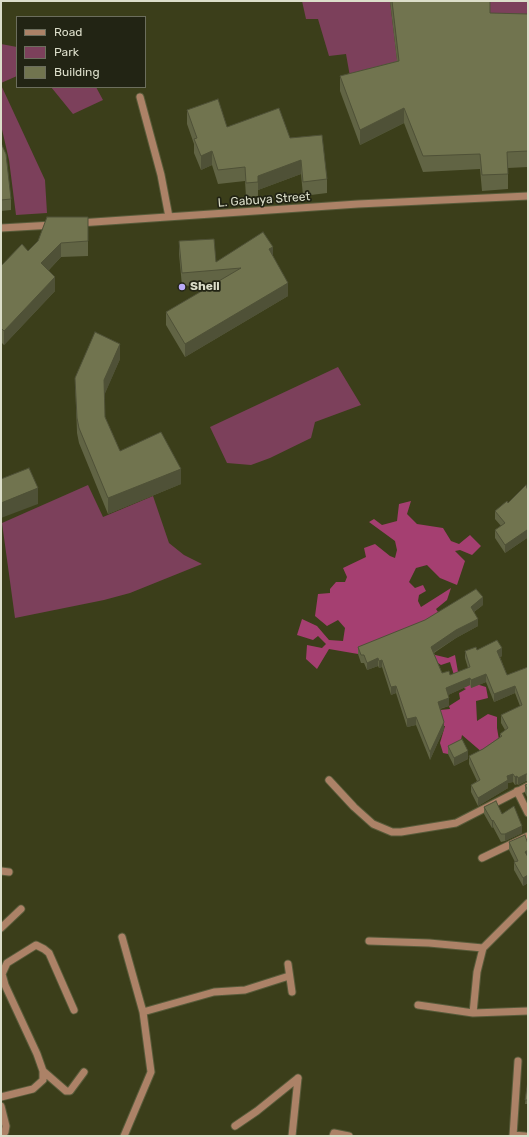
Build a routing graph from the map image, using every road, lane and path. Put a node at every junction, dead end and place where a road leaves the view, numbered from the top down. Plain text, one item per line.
1 (140, 97) dead end
2 (528, 196) edge
3 (169, 217) junction
4 (74, 223) edge
5 (55, 225) edge
6 (1, 228) edge
7 (329, 780) dead end
8 (528, 786) edge
9 (517, 791) junction
10 (528, 813) edge
11 (528, 836) edge
12 (482, 858) dead end
13 (528, 903) edge
14 (21, 909) dead end
15 (1, 920) edge
16 (9, 920) junction
17 (1, 928) edge
18 (122, 937) dead end
19 (368, 941) dead end
20 (483, 948) junction
21 (288, 964) dead end
22 (289, 976) junction
23 (292, 992) dead end
24 (418, 1005) dead end
25 (74, 1010) dead end
26 (528, 1011) edge
27 (143, 1012) junction
28 (473, 1013) junction
29 (518, 1061) dead end
30 (43, 1071) junction
31 (84, 1072) dead end
32 (1, 1097) edge
33 (1, 1106) edge
34 (235, 1126) dead end
35 (513, 1135) edge
36 (1, 1136) edge
37 (124, 1136) edge
38 (292, 1136) edge
39 (333, 1136) edge
40 (350, 1136) edge
41 (525, 1136) edge

1 - 3 street
2 - 3 street, L. Gabuya Street
3 - 4 street, L. Gabuya Street
5 - 6 street
7 - 9 street
8 - 9 street
9 - 10 street
11 - 12 street
13 - 20 street
14 - 16 street
15 - 16 street
16 - 17 street
18 - 27 street
19 - 20 street
20 - 28 street
21 - 22 street
22 - 23 street
22 - 27 street
24 - 28 street
25 - 30 street
26 - 28 street
27 - 37 street
29 - 35 street
30 - 31 street
30 - 32 street
33 - 36 street
34 - 38 street
35 - 41 street
39 - 40 street

